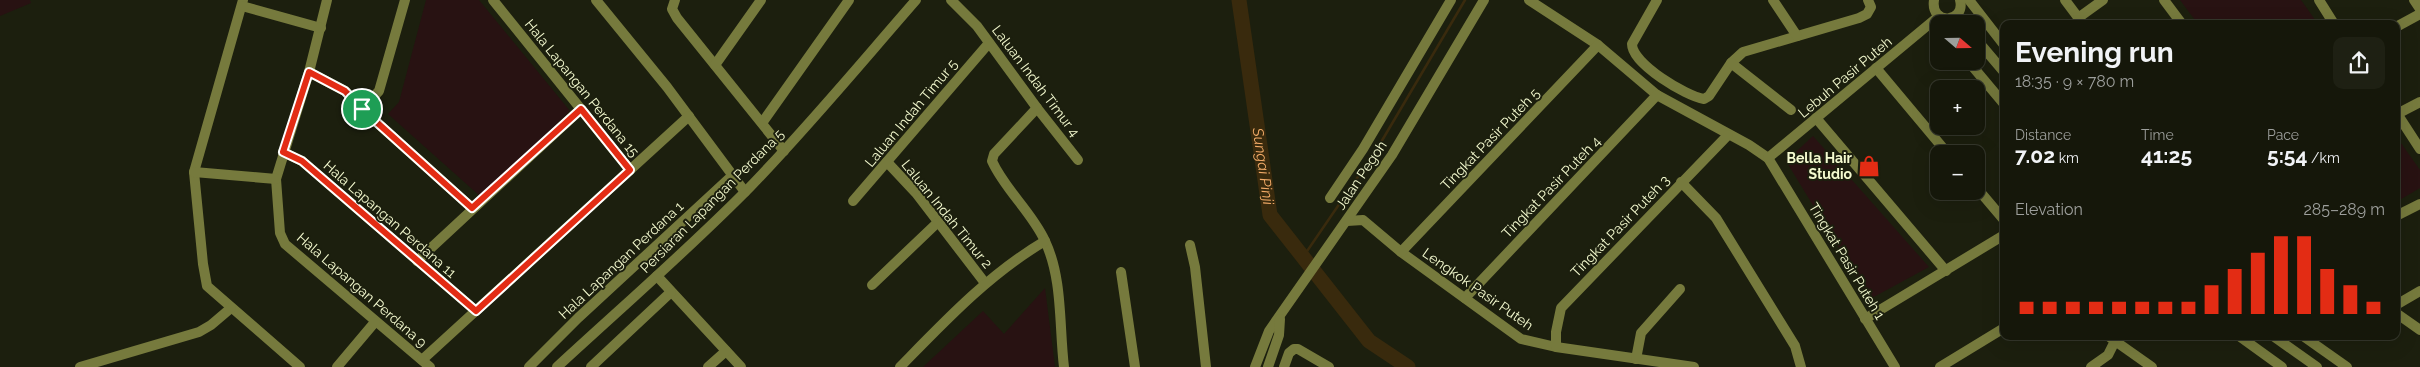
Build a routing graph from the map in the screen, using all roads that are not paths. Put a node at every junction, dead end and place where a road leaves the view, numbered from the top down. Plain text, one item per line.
1 (328, 0) edge
2 (404, 0) edge
3 (493, 0) edge
4 (596, 0) edge
5 (675, 0) edge
6 (761, 0) edge
7 (849, 0) edge
8 (916, 0) edge
9 (951, 0) edge
10 (1451, 0) edge
11 (1484, 0) edge
12 (1529, 0) edge
13 (1657, 0) edge
14 (1773, 0) edge
15 (1868, 0) edge
16 (1933, 0) edge
17 (1960, 0) edge
18 (1969, 0) edge
19 (2064, 0) edge
20 (2103, 0) edge
21 (2164, 0) edge
22 (2318, 0) edge
23 (2414, 0) edge
24 (243, 3) edge
25 (2420, 9) edge
26 (2420, 14) edge
27 (1938, 15) edge
28 (1957, 15) edge
29 (2080, 20) edge
30 (2082, 20) edge
31 (2179, 20) edge
32 (2331, 20) edge
33 (2400, 25) edge
34 (321, 28) junction
35 (1930, 29) edge
36 (1797, 36) junction
37 (2000, 40) edge
38 (989, 43) junction
39 (1598, 45) junction
40 (1985, 50) edge
41 (1731, 63) junction
42 (715, 65) junction
43 (2000, 67) edge
44 (1876, 68) junction
45 (1976, 70) edge
46 (309, 72) junction
47 (1658, 95) junction
48 (2000, 99) edge
49 (2420, 102) edge
50 (1036, 108) junction
51 (362, 109) junction
52 (581, 109) junction
53 (1790, 110) dead end
54 (2400, 112) edge
55 (689, 116) junction
56 (1816, 118) junction
57 (2400, 118) edge
58 (762, 123) junction
59 (1728, 134) junction
60 (1940, 145) edge
61 (2420, 149) edge
62 (784, 151) junction
63 (283, 152) junction
64 (1768, 158) junction
65 (1078, 160) dead end
66 (887, 162) junction
67 (630, 170) junction
68 (194, 172) junction
69 (733, 175) junction
70 (276, 179) junction
71 (1681, 182) junction
72 (745, 192) junction
73 (1330, 198) dead end
74 (1985, 198) edge
75 (853, 201) dead end
76 (1360, 202) junction
77 (2420, 204) edge
78 (472, 208) junction
79 (2400, 214) edge
80 (2000, 215) edge
81 (1363, 220) junction
82 (1346, 222) junction
83 (937, 223) junction
84 (2000, 237) edge
85 (1046, 241) junction
86 (1190, 245) dead end
87 (1402, 252) junction
88 (418, 261) junction
89 (1946, 271) junction
90 (1121, 272) dead end
91 (657, 276) junction
92 (985, 283) junction
93 (872, 285) dead end
94 (1680, 289) dead end
95 (671, 292) junction
96 (2420, 292) edge
97 (1465, 298) junction
98 (2400, 303) edge
99 (232, 308) junction
100 (476, 311) junction
101 (2400, 316) edge
102 (1280, 318) junction
103 (1865, 319) junction
104 (375, 322) junction
105 (2000, 330) edge
106 (2420, 330) edge
107 (2112, 340) edge
108 (2113, 340) edge
109 (2245, 340) edge
110 (2279, 340) edge
111 (2309, 340) edge
112 (1556, 347) junction
113 (726, 351) junction
114 (1636, 359) junction
115 (426, 364) edge
116 (80, 367) edge
117 (300, 367) edge
118 (337, 367) edge
119 (529, 367) edge
120 (557, 367) edge
121 (591, 367) edge
122 (708, 367) edge
123 (741, 367) edge
124 (900, 367) edge
125 (1064, 367) edge
126 (1135, 367) edge
127 (1206, 367) edge
128 (1255, 367) edge
129 (1268, 367) edge
130 (1284, 367) edge
131 (1330, 367) edge
132 (1694, 367) edge
133 (1801, 367) edge
134 (1895, 367) edge
135 (1940, 367) edge
136 (2091, 367) edge
137 (2152, 367) edge
138 (2282, 367) edge
139 (2317, 367) edge
140 (2347, 367) edge

1 - 34 street, Hala Lapangan Perdana 9
2 - 51 street
3 - 52 street, Hala Lapangan Perdana 15
4 - 55 street
5 - 42 street
6 - 42 street
7 - 58 street
8 - 62 street, Persiaran Lapangan Perdana 5
9 - 38 street, Laluan Indah Timur 4
10 - 73 street, Jalan Pegoh
11 - 76 street, Jalan Pegoh
12 - 39 street, Tingkat Pasir Puteh 1
13 - 41 street
14 - 36 street
15 - 36 street
16 - 27 street
17 - 28 street
18 - 37 street
19 - 29 street
20 - 30 street
21 - 31 street
22 - 32 street
23 - 25 street
24 - 34 street
24 - 68 street
26 - 33 street
34 - 46 street, Hala Lapangan Perdana 9
35 - 44 street, Lebuh Pasir Puteh
36 - 41 street
38 - 50 street, Laluan Indah Timur 4
38 - 66 street, Laluan Indah Timur 5
39 - 47 street, Tingkat Pasir Puteh 1
39 - 87 street, Tingkat Pasir Puteh 5
40 - 43 street
41 - 53 street
42 - 58 street
44 - 56 street, Lebuh Pasir Puteh
44 - 60 street
45 - 48 street
46 - 51 street
46 - 63 street, Hala Lapangan Perdana 9
47 - 59 street, Tingkat Pasir Puteh 1
47 - 97 street, Tingkat Pasir Puteh 4
49 - 54 street
50 - 65 street, Laluan Indah Timur 4
50 - 85 street
51 - 78 street
52 - 67 street, Hala Lapangan Perdana 15
52 - 78 street
55 - 67 street
55 - 69 street
56 - 64 street, Lebuh Pasir Puteh
56 - 89 street
57 - 61 street
58 - 62 street
59 - 64 street, Tingkat Pasir Puteh 1
59 - 71 street, Tingkat Pasir Puteh 3
62 - 72 street, Persiaran Lapangan Perdana 5
63 - 70 street, Hala Lapangan Perdana 9
63 - 88 street, Hala Lapangan Perdana 11
64 - 103 street, Tingkat Pasir Puteh 1
66 - 75 street, Laluan Indah Timur 5
66 - 83 street, Laluan Indah Timur 2
67 - 100 street
68 - 70 street
68 - 99 street
69 - 72 street
69 - 119 street, Hala Lapangan Perdana 1
70 - 104 street, Hala Lapangan Perdana 9
71 - 112 street, Tingkat Pasir Puteh 3
71 - 133 street
72 - 91 street, Persiaran Lapangan Perdana 5
74 - 80 street
76 - 81 street
76 - 82 street, Jalan Pegoh
77 - 79 street
78 - 88 street
81 - 82 street
81 - 87 street, Lengkok Pasir Puteh
82 - 102 street, Jalan Pegoh
83 - 92 street, Laluan Indah Timur 2
83 - 93 street
84 - 89 street
85 - 92 street
85 - 125 street
86 - 127 street
87 - 97 street, Lengkok Pasir Puteh
88 - 100 street, Hala Lapangan Perdana 11
89 - 103 street
90 - 126 street
91 - 95 street
91 - 120 street, Persiaran Lapangan Perdana 5
92 - 124 street
94 - 114 street
95 - 113 street
95 - 121 street
96 - 98 street
97 - 112 street, Lengkok Pasir Puteh
99 - 116 street
99 - 117 street
100 - 115 street
101 - 106 street
102 - 128 street
102 - 129 street, Jalan Pegoh
103 - 134 street, Tingkat Pasir Puteh 1
104 - 115 street, Hala Lapangan Perdana 9
104 - 118 street
105 - 135 street
107 - 136 street
108 - 137 street
109 - 138 street
110 - 139 street
111 - 140 street
112 - 114 street, Lengkok Pasir Puteh
113 - 122 street
113 - 123 street
114 - 132 street, Lengkok Pasir Puteh
130 - 131 street

